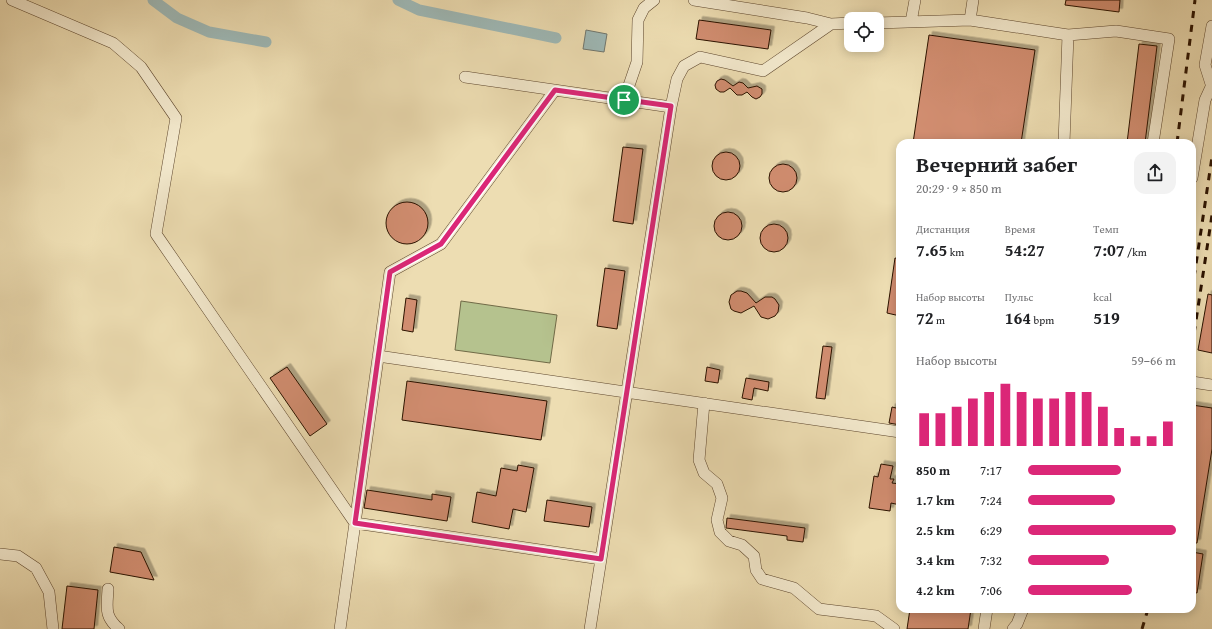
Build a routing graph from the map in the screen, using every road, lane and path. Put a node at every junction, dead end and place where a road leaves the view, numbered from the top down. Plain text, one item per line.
1 (12, 0) edge
2 (654, 0) edge
3 (694, 0) edge
4 (915, 0) edge
5 (973, 0) edge
6 (970, 20) junction
7 (911, 22) junction
8 (884, 23) edge
9 (831, 24) junction
10 (844, 24) edge
11 (1212, 26) edge
12 (1068, 35) junction
13 (465, 77) dead end
14 (1212, 87) edge
15 (555, 90) junction
16 (624, 100) junction
17 (671, 106) junction
18 (1064, 139) edge
19 (1154, 139) edge
20 (1196, 154) edge
21 (378, 356) junction
22 (1196, 383) edge
23 (1212, 385) edge
24 (627, 392) junction
25 (704, 403) junction
26 (896, 431) edge
27 (355, 523) junction
28 (0, 554) edge
29 (601, 559) junction
30 (108, 589) dead end
31 (986, 613) edge
32 (1021, 613) edge
33 (53, 629) edge
34 (119, 629) edge
35 (340, 629) edge
36 (590, 629) edge
37 (894, 629) edge
38 (984, 629) edge
39 (1014, 629) edge

1 - 27 street
2 - 16 street
3 - 9 street
4 - 7 street
5 - 6 street
6 - 7 street
6 - 12 street
7 - 8 street
9 - 10 street
9 - 17 street
11 - 14 street
12 - 18 street
12 - 19 street
13 - 15 street
14 - 20 street
15 - 16 street
15 - 21 street
16 - 17 street
17 - 24 street
21 - 24 street
21 - 27 street
22 - 23 street
24 - 25 street
24 - 29 street
25 - 26 street
25 - 37 street
27 - 29 street
27 - 35 street
28 - 33 street
29 - 36 street
30 - 34 street
31 - 38 street
32 - 39 street

